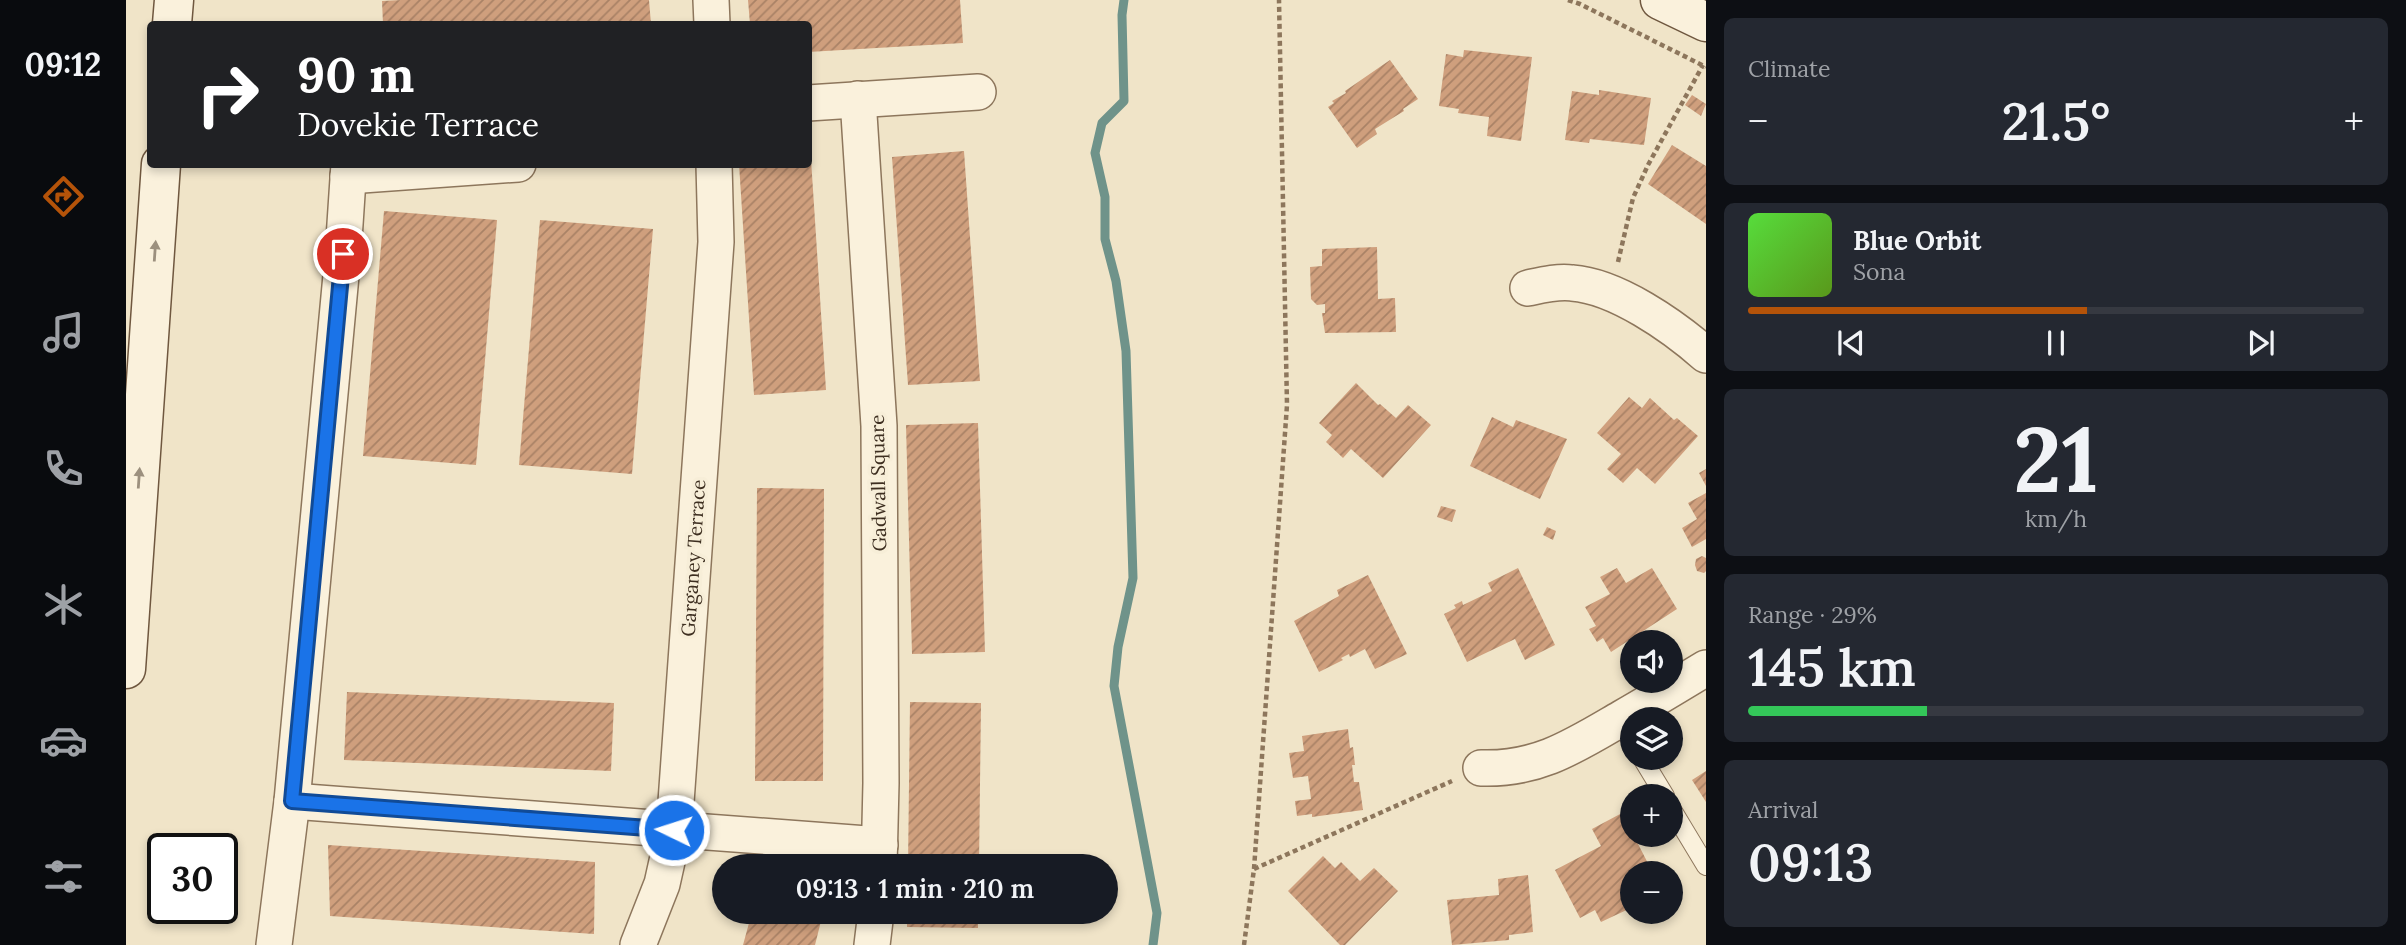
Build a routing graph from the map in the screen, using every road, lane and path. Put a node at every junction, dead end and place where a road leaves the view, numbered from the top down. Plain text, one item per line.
1 (174, 0) edge
2 (711, 0) edge
3 (1279, 0) edge
4 (1568, 0) edge
5 (1660, 0) edge
6 (1705, 18) edge
7 (172, 21) edge
8 (712, 21) edge
9 (1704, 66) edge
10 (978, 92) dead end
11 (858, 99) junction
12 (812, 103) edge
13 (161, 168) edge
14 (405, 168) edge
15 (715, 168) edge
16 (349, 170) edge
17 (1528, 288) dead end
18 (1611, 293) junction
19 (1706, 355) edge
20 (126, 668) edge
21 (1706, 668) edge
22 (1657, 707) edge
23 (1620, 734) edge
24 (1481, 768) joint
25 (292, 801) junction
26 (1683, 827) edge
27 (674, 830) junction
28 (864, 854) edge
29 (880, 854) edge
30 (1706, 866) edge
31 (1254, 869) junction
32 (875, 924) edge
33 (274, 945) edge
34 (638, 945) edge
35 (873, 945) edge
36 (1244, 945) edge

1 - 7 main road
2 - 8 street
3 - 31 path
4 - 9 path
5 - 6 main road
9 - 18 path
10 - 11 street
11 - 12 street
11 - 29 street, Gadwall Square
20 -> 13 main road
14 - 16 street
15 - 27 street, Garganey Terrace
16 - 25 street
17 - 18 street
18 - 19 street
21 - 22 street
23 - 24 street
24 - 31 path
25 - 27 street
25 - 33 street
26 - 30 lane
27 - 28 street
27 - 34 street, Garganey Terrace
31 - 36 path
32 - 35 street

